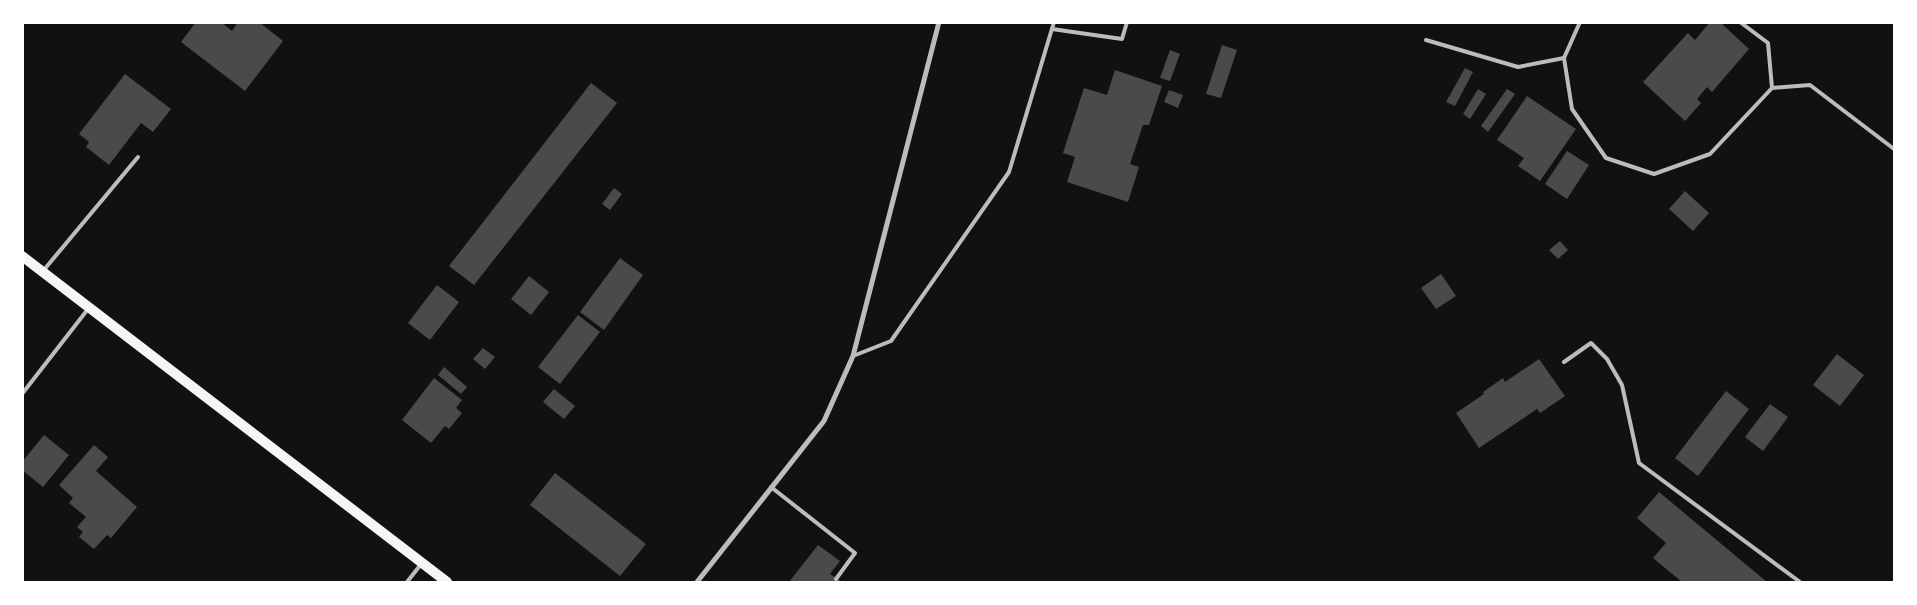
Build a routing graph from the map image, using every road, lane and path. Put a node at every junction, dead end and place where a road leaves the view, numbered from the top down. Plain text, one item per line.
1 (939, 22) edge
2 (1054, 22) edge
3 (1127, 22) edge
4 (1580, 22) edge
5 (1740, 22) edge
6 (1052, 29) junction
7 (1426, 40) dead end
8 (1564, 58) junction
9 (1772, 88) junction
10 (1894, 150) edge
11 (138, 157) dead end
12 (22, 256) edge
13 (43, 272) junction
14 (90, 308) junction
15 (853, 356) junction
16 (1564, 362) dead end
17 (22, 394) edge
18 (771, 487) junction
19 (422, 563) junction
20 (836, 579) dead end
21 (407, 582) edge
22 (447, 582) edge
23 (696, 582) edge
24 (1800, 582) edge

1 - 15 street
2 - 6 lane
3 - 6 lane
4 - 8 lane
5 - 9 lane
6 - 15 lane
7 - 8 lane
8 - 9 lane
9 - 10 lane
11 - 13 lane
12 - 13 main road
13 - 14 main road
14 - 17 lane
14 - 19 main road
15 - 18 street
16 - 24 lane
18 - 20 lane
18 - 23 street
19 - 21 lane
19 - 22 main road

